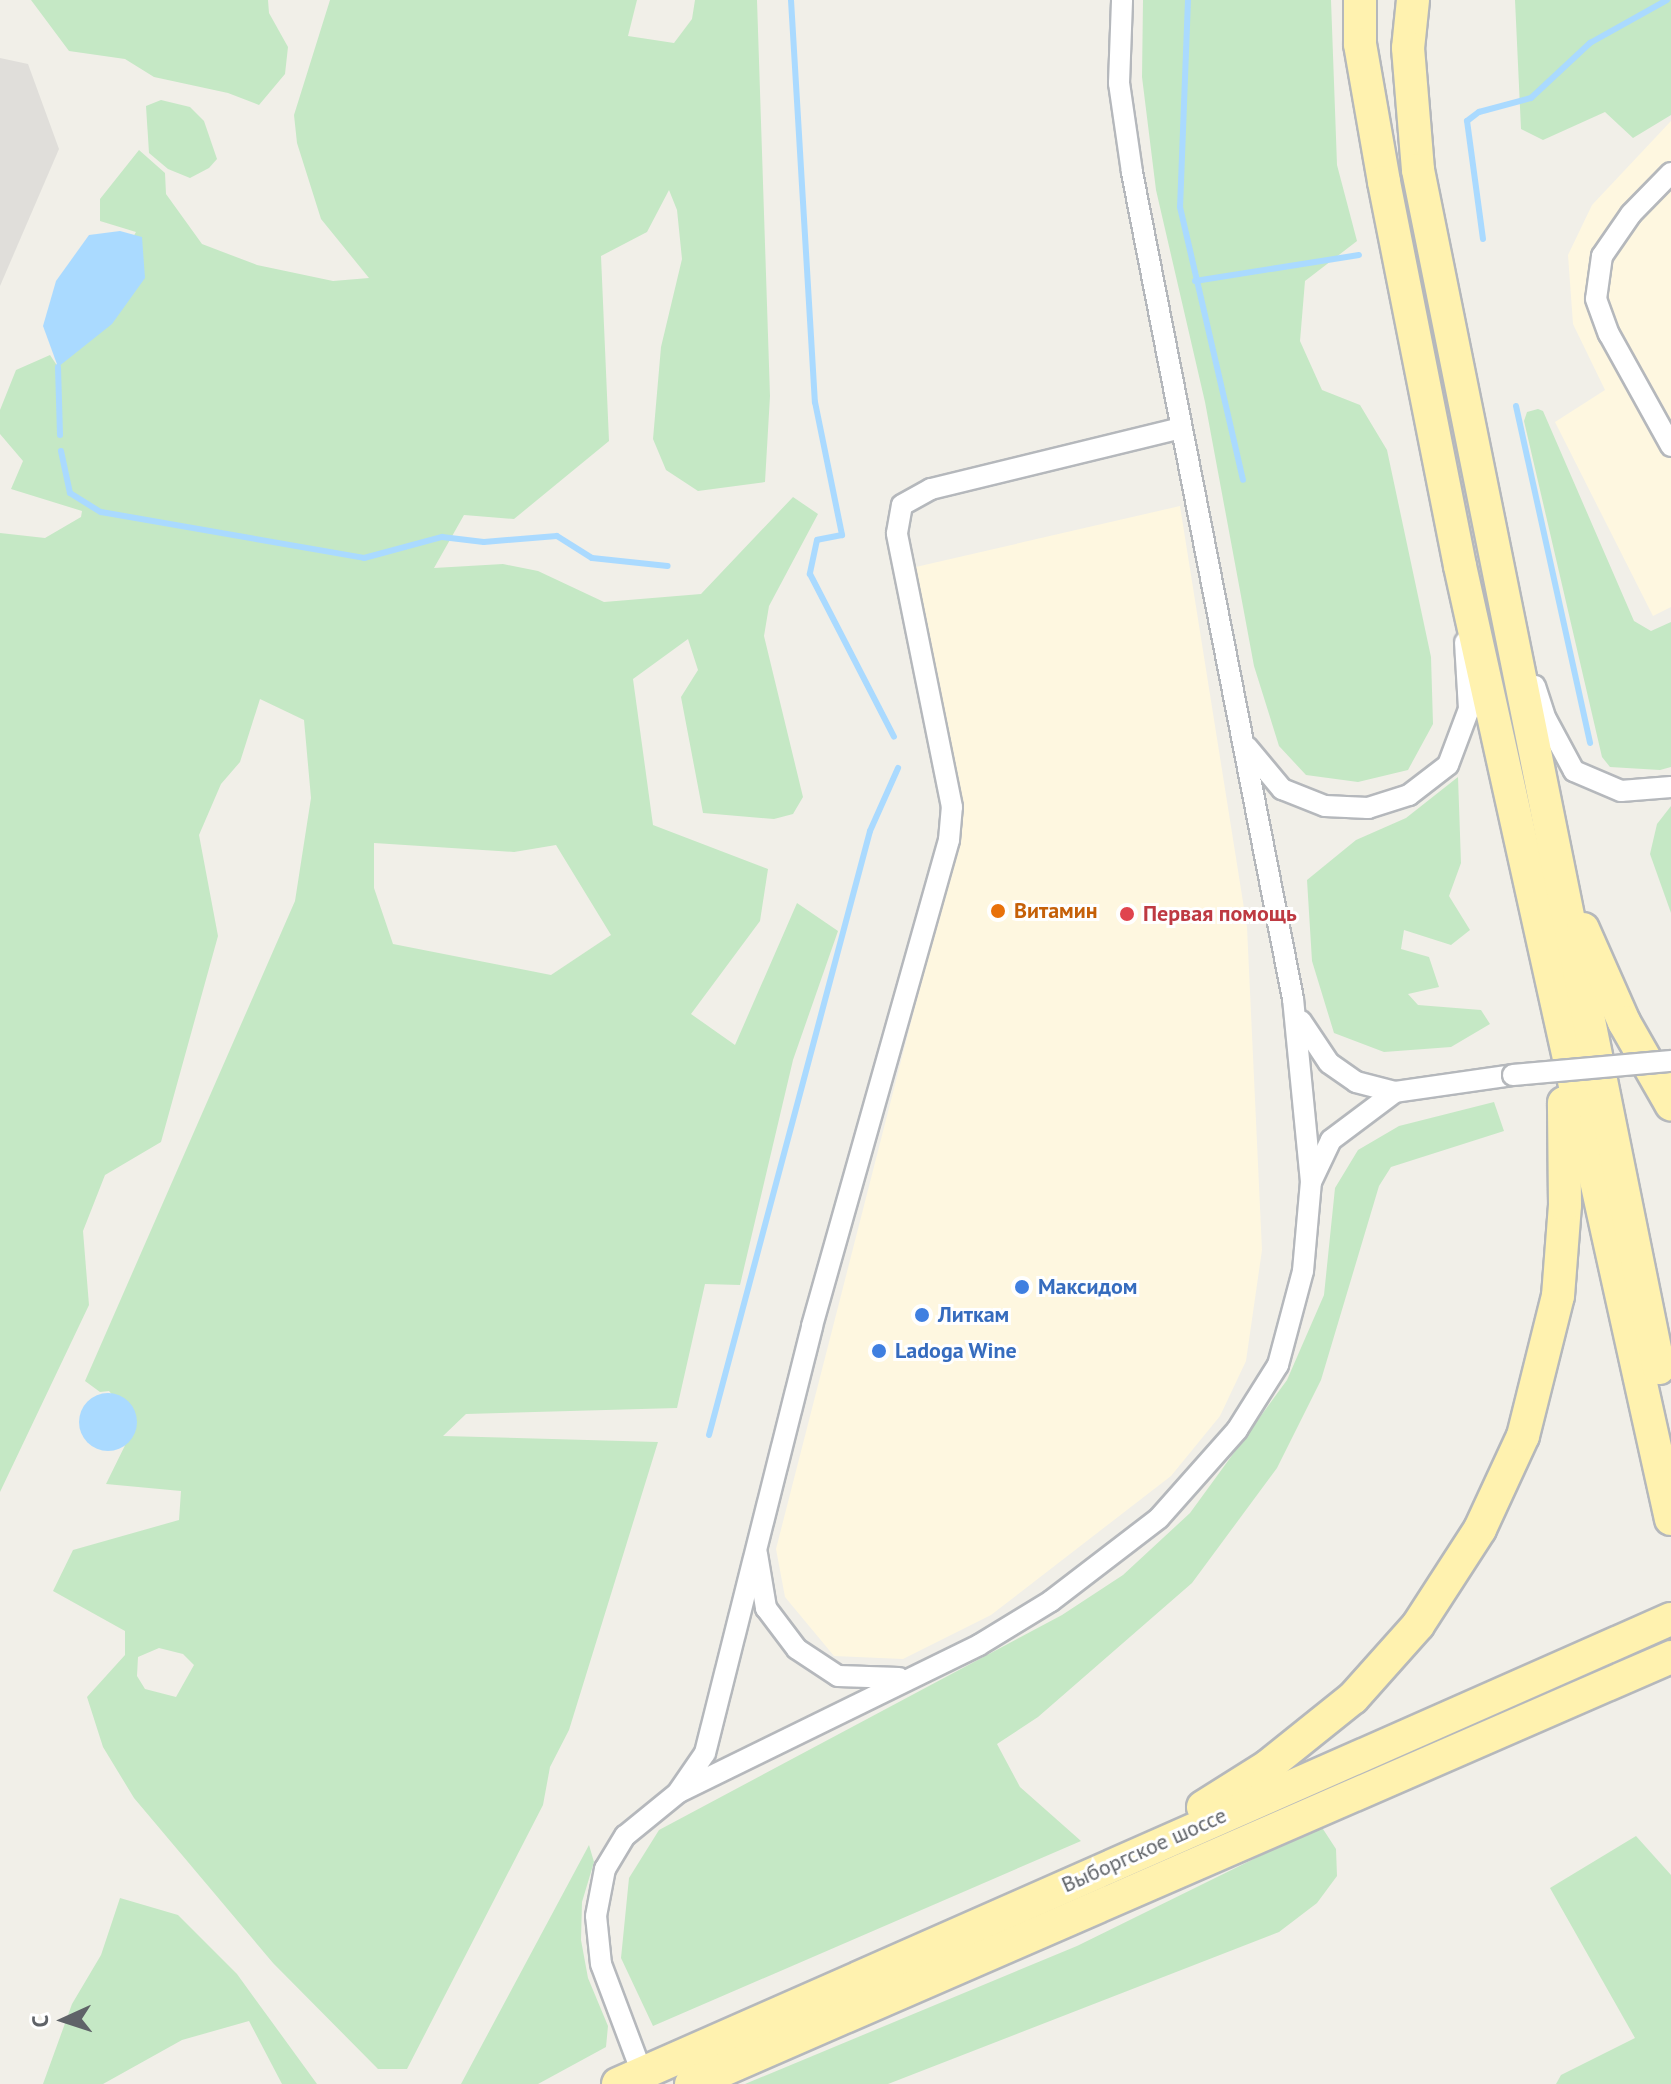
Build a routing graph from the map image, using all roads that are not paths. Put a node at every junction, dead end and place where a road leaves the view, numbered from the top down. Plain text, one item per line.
1 (1122, 0) edge
2 (1360, 0) edge
3 (1381, 0) edge
4 (1413, 0) edge
5 (1375, 118) junction
6 (1671, 173) edge
7 (1181, 428) junction
8 (1671, 446) edge
9 (1493, 548) junction
10 (1460, 566) junction
11 (1245, 743) junction
12 (1671, 787) edge
13 (1556, 870) junction
14 (1293, 999) junction
15 (1564, 1040) junction
16 (1671, 1061) edge
17 (1395, 1092) junction
18 (1671, 1104) edge
19 (1311, 1182) junction
20 (1671, 1424) edge
21 (1671, 1519) edge
22 (756, 1547) junction
23 (1671, 1619) edge
24 (1671, 1657) edge
25 (911, 1677) junction
26 (679, 1792) junction
27 (1125, 1858) junction
28 (630, 2079) edge
29 (691, 2084) edge

1 - 7 street
2 - 5 main road
3 - 5 main road
4 - 9 main road
5 - 10 main road
6 - 8 street
7 - 11 street
7 - 22 street
9 - 12 street
9 - 13 main road
10 - 11 street
10 - 15 main road
11 - 14 street
13 - 18 main road
13 - 20 main road
14 - 17 street
14 - 19 street
15 - 21 main road
15 - 27 main road
16 - 17 street, bridge
17 - 19 street
19 - 25 street
22 - 25 street
22 - 26 street
23 - 27 main road, Выборгское шоссе
24 - 29 main road, Выборгское шоссе
25 - 26 street
26 - 28 street
27 - 28 main road, Выборгское шоссе

